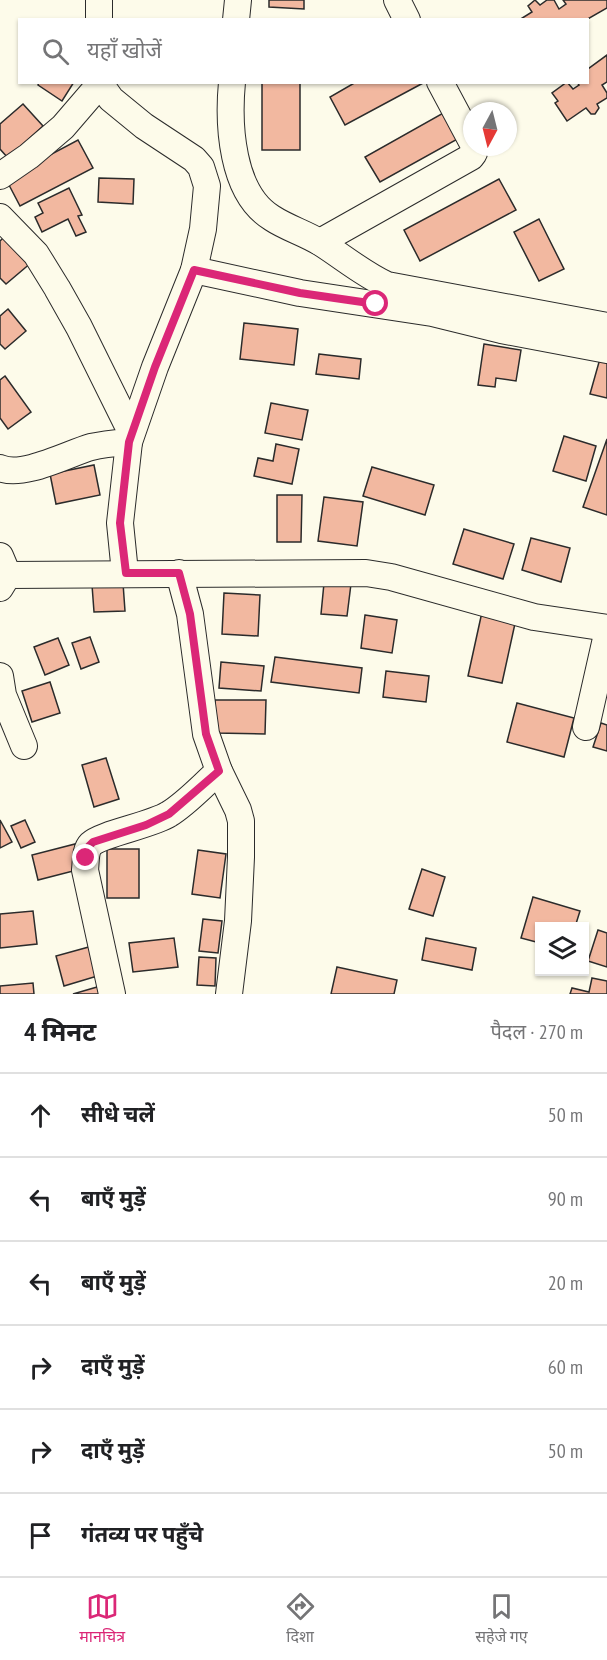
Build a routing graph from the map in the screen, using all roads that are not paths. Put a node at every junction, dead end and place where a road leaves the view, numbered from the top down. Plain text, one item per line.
1 (99, 0) edge
2 (238, 0) edge
3 (397, 0) edge
4 (99, 18) edge
5 (236, 18) edge
6 (406, 18) edge
7 (99, 84) edge
8 (101, 84) edge
9 (232, 84) edge
10 (441, 84) edge
11 (463, 125) edge
12 (472, 156) edge
13 (0, 176) edge
14 (0, 217) edge
15 (320, 242) junction
16 (194, 270) junction
17 (607, 326) edge
18 (607, 350) edge
19 (130, 437) junction
20 (2, 475) edge
21 (3, 573) edge
22 (126, 573) junction
23 (179, 573) junction
24 (607, 628) edge
25 (607, 634) edge
26 (0, 676) edge
27 (586, 727) dead end
28 (24, 746) dead end
29 (219, 771) junction
30 (112, 994) edge
31 (229, 994) edge

1 - 4 street
2 - 5 street
3 - 6 street
7 - 13 street
8 - 16 street
9 - 15 street
10 - 11 street
12 - 15 street
14 - 19 street
15 - 17 street
16 - 18 street
16 - 19 street
19 - 20 street
19 - 22 street
21 - 22 street
22 - 23 street
23 - 24 street
23 - 29 street
25 - 27 street
26 - 28 street
29 - 30 street
29 - 31 street

